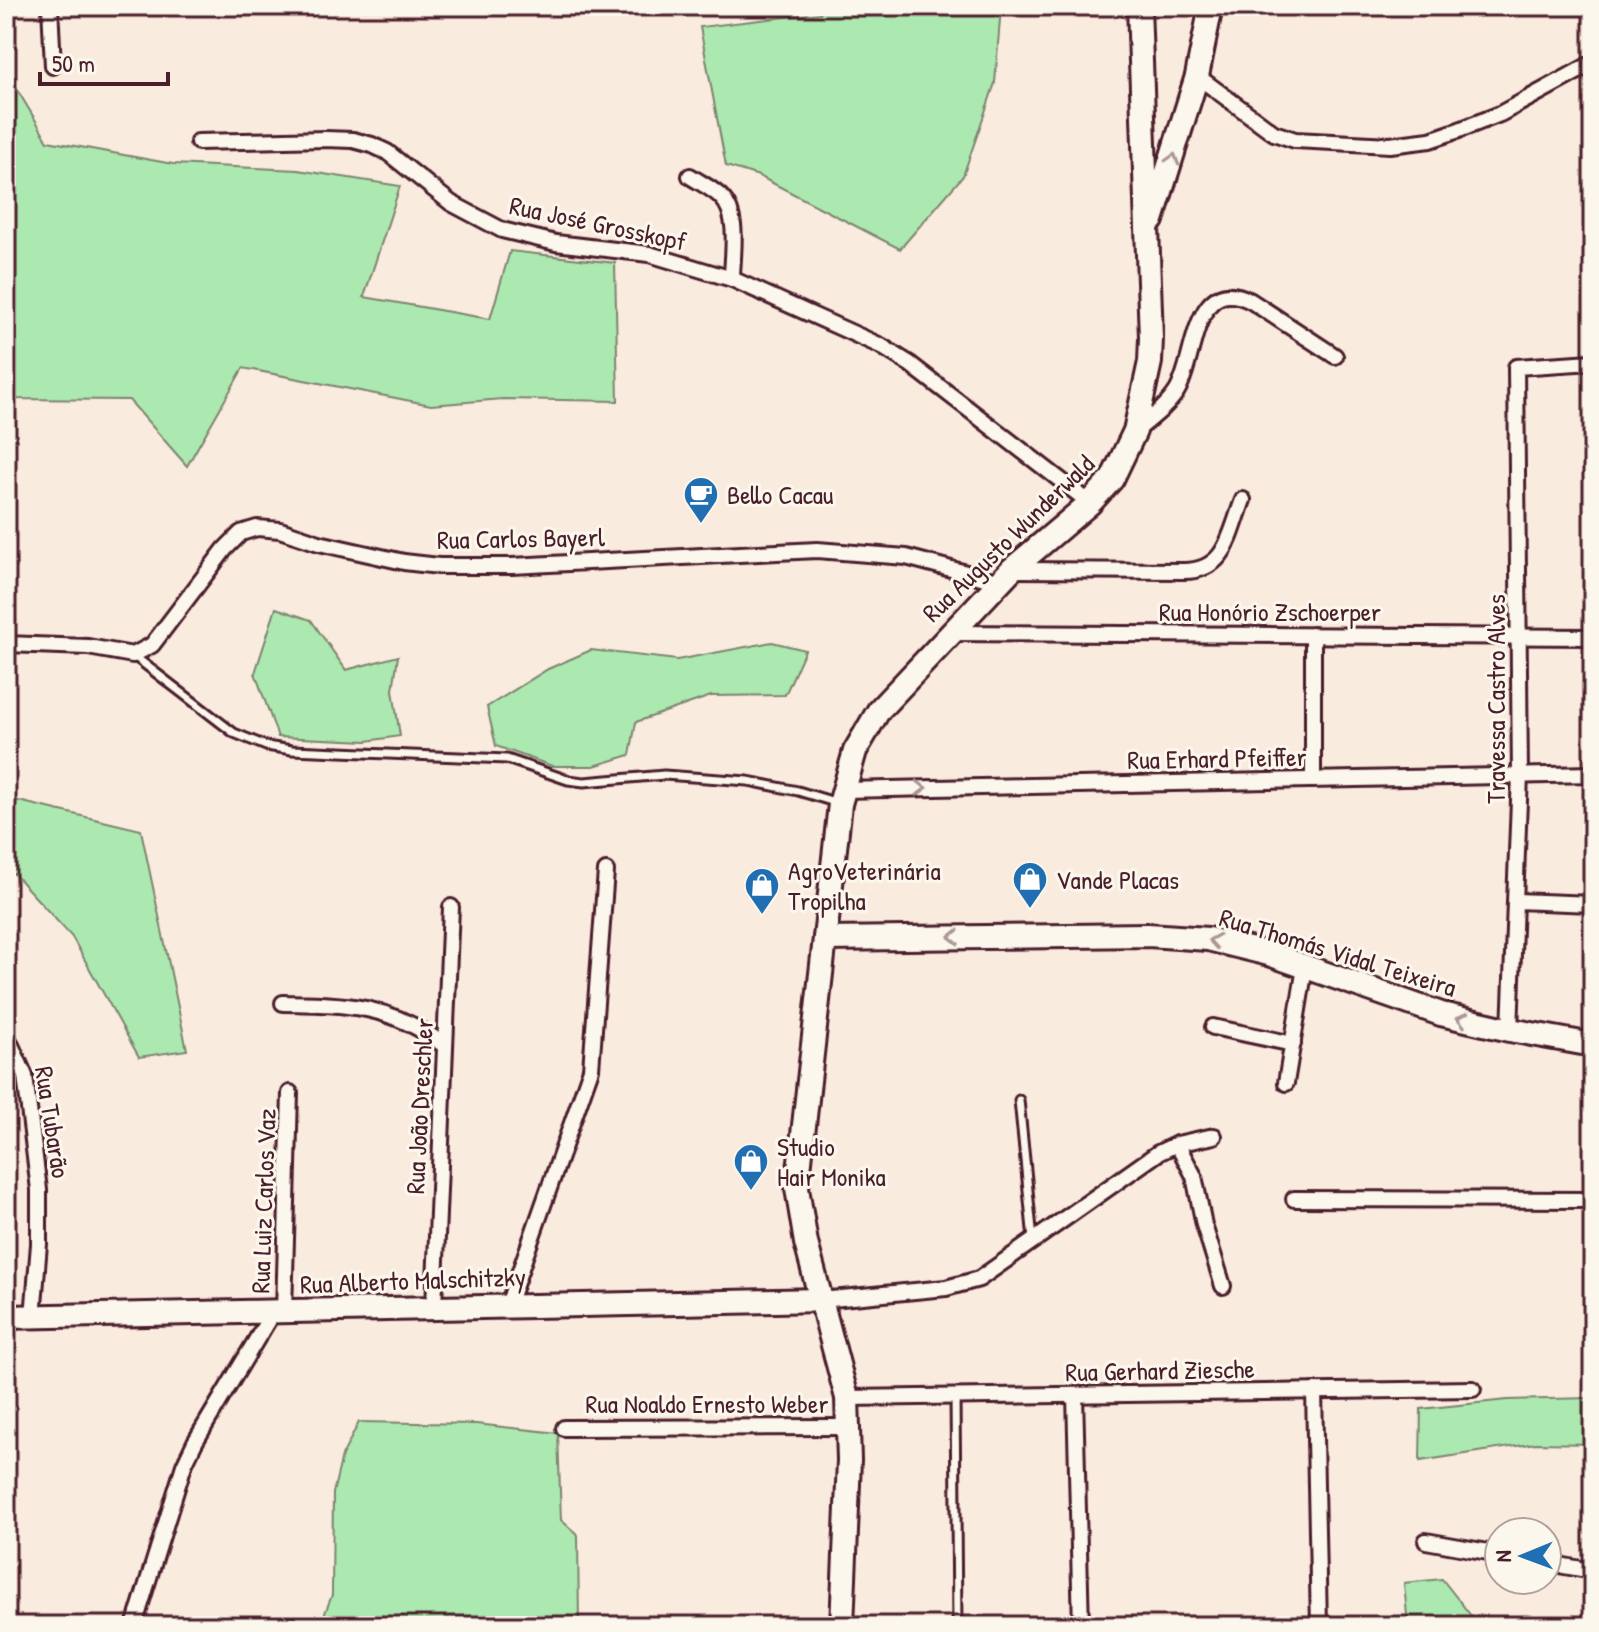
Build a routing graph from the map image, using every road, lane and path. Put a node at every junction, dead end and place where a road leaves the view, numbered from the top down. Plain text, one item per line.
1 (50, 6) edge
2 (1139, 6) edge
3 (1211, 6) edge
4 (1593, 63) edge
5 (53, 66) dead end
6 (1197, 76) junction
7 (198, 142) dead end
8 (690, 176) dead end
9 (1147, 233) junction
10 (732, 279) junction
11 (1335, 356) dead end
12 (1593, 362) edge
13 (1135, 431) junction
14 (1243, 500) dead end
15 (1090, 503) junction
16 (1006, 576) junction
17 (950, 633) junction
18 (1313, 635) junction
19 (1519, 637) junction
20 (1589, 637) dead end
21 (6, 644) edge
22 (133, 655) junction
23 (1593, 774) edge
24 (1520, 775) junction
25 (1313, 780) junction
26 (841, 797) junction
27 (606, 871) dead end
28 (1516, 901) junction
29 (1593, 904) edge
30 (451, 907) dead end
31 (825, 939) junction
32 (1305, 967) junction
33 (283, 1003) dead end
34 (1213, 1027) dead end
35 (1510, 1030) junction
36 (6, 1034) edge
37 (1293, 1044) junction
38 (1593, 1045) edge
39 (445, 1046) junction
40 (1286, 1083) dead end
41 (290, 1093) dead end
42 (1019, 1100) dead end
43 (1214, 1136) dead end
44 (1177, 1144) junction
45 (1294, 1199) dead end
46 (1593, 1200) edge
47 (1033, 1242) junction
48 (1223, 1286) dead end
49 (821, 1300) junction
50 (508, 1305) junction
51 (434, 1307) junction
52 (278, 1312) junction
53 (6, 1317) edge
54 (33, 1317) junction
55 (1473, 1389) dead end
56 (1314, 1391) junction
57 (1075, 1395) junction
58 (955, 1396) junction
59 (847, 1398) junction
60 (850, 1427) junction
61 (564, 1428) dead end
62 (1426, 1541) dead end
63 (1483, 1551) edge
64 (1563, 1566) edge
65 (1593, 1571) edge
66 (134, 1626) edge
67 (842, 1626) edge
68 (957, 1626) edge
69 (1081, 1626) edge
70 (1319, 1626) edge

1 - 5 street
2 - 9 main road, Rua Augusto Wunderwald
3 - 6 main road
4 - 6 street
9 -> 6 main road
7 - 10 street, Rua José Grosskopf
8 - 10 street
9 - 13 main road, Rua Augusto Wunderwald
10 - 15 street, Rua José Grosskopf
11 - 13 street
12 - 19 street, Travessa Castro Alves
13 - 15 main road, Rua Augusto Wunderwald
14 - 16 street, Rua Carlos Bayerl
15 - 16 main road, Rua Augusto Wunderwald
16 - 17 main road, Rua Augusto Wunderwald
16 - 22 street, Rua Carlos Bayerl
17 - 18 street, Rua Honório Zschoerper
17 - 26 main road, Rua Augusto Wunderwald
18 - 19 street, Rua Honório Zschoerper
18 - 25 street
19 - 20 street, Rua Honório Zschoerper
19 - 24 street, Travessa Castro Alves
21 - 22 street
22 - 26 lane
23 - 24 street, Rua Erhard Pfeiffer
24 - 25 street, Rua Erhard Pfeiffer
24 - 28 street, Travessa Castro Alves
26 -> 25 street, Rua Erhard Pfeiffer
26 - 31 main road, Rua Augusto Wunderwald
27 - 50 street
28 - 29 street
28 - 35 street, Travessa Castro Alves
30 - 39 street, Rua João Dreschler
32 -> 31 main road, Rua Thomás Vidal Teixeira
31 - 49 main road, Rua Augusto Wunderwald
35 -> 32 main road, Rua Thomás Vidal Teixeira
32 - 37 street
33 - 39 street
34 - 37 street
35 - 38 main road, Rua Thomás Vidal Teixeira
36 - 54 street, Rua Tubarão
37 - 40 street
39 - 51 street, Rua João Dreschler
41 - 52 street, Rua Luiz Carlos Vaz
42 - 47 lane
43 - 44 street
44 - 47 street
44 - 48 street
45 - 46 street
47 - 49 street
49 - 50 main road, Rua Alberto Malschitzky
49 - 59 main road, Rua Augusto Wunderwald
50 - 51 main road, Rua Alberto Malschitzky
51 - 52 main road, Rua Alberto Malschitzky
52 - 54 main road, Rua Alberto Malschitzky
52 - 66 street
53 - 54 main road, Rua Alberto Malschitzky
55 - 56 street, Rua Gerhard Ziesche
56 - 57 street, Rua Gerhard Ziesche
56 - 70 street
57 - 58 street, Rua Gerhard Ziesche
57 - 69 street
58 - 59 street, Rua Gerhard Ziesche
58 - 68 lane
59 - 60 main road, Rua Augusto Wunderwald
60 - 61 street, Rua Noaldo Ernesto Weber
60 - 67 main road, Rua Augusto Wunderwald
62 - 63 street
64 - 65 street

